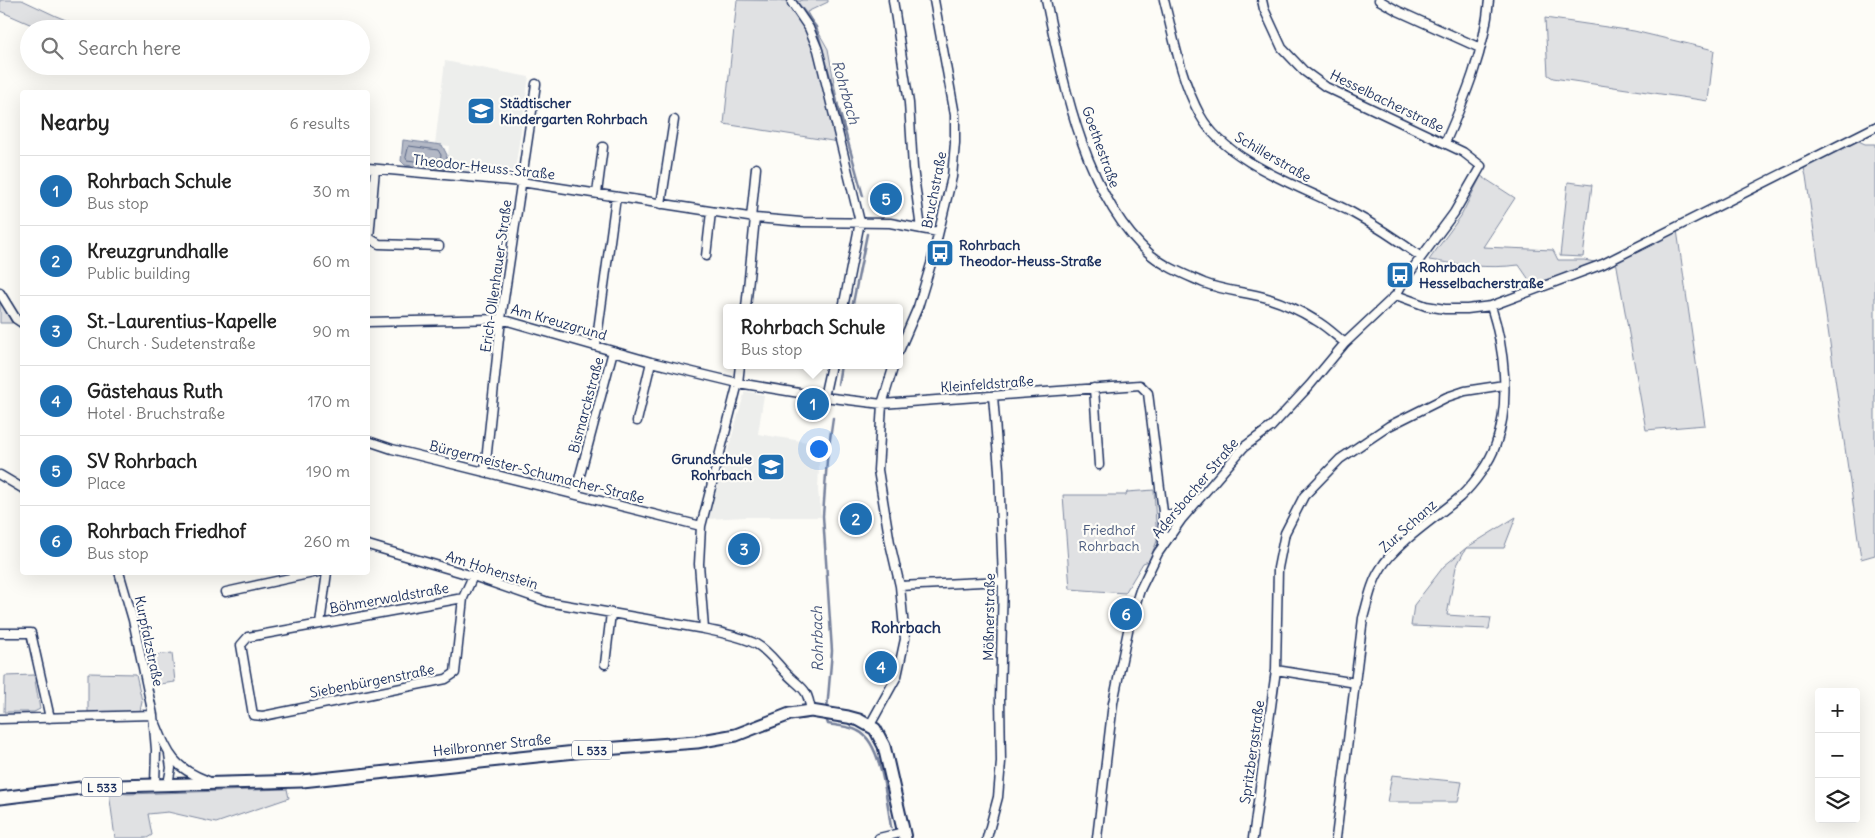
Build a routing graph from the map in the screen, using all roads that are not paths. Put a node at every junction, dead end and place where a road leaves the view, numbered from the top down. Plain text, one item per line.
1 (893, 0) edge
2 (934, 0) edge
3 (1046, 0) edge
4 (1164, 0) edge
5 (1262, 0) edge
6 (1379, 0) edge
7 (1489, 0) edge
8 (792, 3) dead end
9 (1480, 48) junction
10 (536, 84) dead end
11 (674, 120) dead end
12 (1875, 127) edge
13 (1445, 143) junction
14 (603, 147) dead end
15 (1481, 166) joint
16 (371, 168) edge
17 (756, 168) dead end
18 (521, 182) junction
19 (597, 193) junction
20 (616, 197) junction
21 (370, 203) edge
22 (661, 204) junction
23 (711, 212) junction
24 (753, 218) junction
25 (860, 222) junction
26 (921, 229) junction
27 (938, 232) junction
28 (370, 239) edge
29 (439, 246) dead end
30 (706, 256) dead end
31 (1421, 257) junction
32 (0, 293) edge
33 (1396, 295) junction
34 (746, 304) edge
35 (844, 304) edge
36 (1491, 306) junction
37 (502, 319) junction
38 (20, 322) edge
39 (370, 322) edge
40 (903, 341) edge
41 (1345, 343) junction
42 (596, 346) junction
43 (613, 351) junction
44 (651, 362) junction
45 (740, 369) edge
46 (830, 369) edge
47 (893, 369) edge
48 (738, 383) junction
49 (1504, 385) junction
50 (1094, 388) junction
51 (993, 396) junction
52 (824, 397) junction
53 (882, 404) junction
54 (637, 421) dead end
55 (370, 442) edge
56 (1099, 465) dead end
57 (485, 471) junction
58 (0, 475) edge
59 (20, 487) edge
60 (575, 494) junction
61 (1163, 512) junction
62 (1181, 520) junction
63 (701, 526) junction
64 (1163, 544) junction
65 (370, 546) edge
66 (120, 575) edge
67 (304, 575) edge
68 (327, 575) edge
69 (474, 576) junction
70 (1003, 581) junction
71 (900, 586) junction
72 (226, 592) dead end
73 (463, 598) junction
74 (611, 613) junction
75 (320, 624) junction
76 (704, 629) junction
77 (0, 633) edge
78 (604, 664) dead end
79 (1276, 670) junction
80 (1356, 683) junction
81 (822, 712) junction
82 (153, 715) junction
83 (253, 715) joint
84 (50, 718) junction
85 (0, 719) edge
86 (870, 725) junction
87 (169, 754) junction
88 (168, 784) junction
89 (214, 784) junction
90 (155, 785) junction
91 (0, 798) edge
92 (905, 835) edge
93 (879, 838) edge
94 (987, 838) edge
95 (1097, 838) edge
96 (1253, 838) edge
97 (1336, 838) edge

1 - 26 street
2 - 27 street, Bruchstraße
3 - 41 street, Goethestraße
4 - 31 street, Schillerstraße
5 - 13 street, Hesselbacherstraße
6 - 9 street
7 - 9 street
8 - 25 street
9 - 13 street
10 - 18 street, Erich-Ollenhauer-Straße
11 - 22 street
12 - 36 street
13 - 15 street, Hesselbacherstraße
14 - 19 street
15 - 31 street, Adersbacher Straße
16 - 18 street, Theodor-Heuss-Straße
16 - 21 street
17 - 24 street
18 - 19 street, Theodor-Heuss-Straße
18 - 37 street, Erich-Ollenhauer-Straße
19 - 20 street, Theodor-Heuss-Straße
20 - 22 street, Theodor-Heuss-Straße
20 - 42 street
22 - 23 street, Theodor-Heuss-Straße
23 - 24 street, Theodor-Heuss-Straße
23 - 30 street
24 - 25 street, Theodor-Heuss-Straße
24 - 34 street
25 - 26 street, Theodor-Heuss-Straße
25 - 35 street
26 - 27 street, Theodor-Heuss-Straße
27 - 40 street, Bruchstraße
28 - 29 street
31 - 33 street, Adersbacher Straße
32 - 38 street
33 - 36 street
33 - 41 street, Adersbacher Straße
36 - 49 street, Zur Schanz
37 - 39 street, Am Kreuzgrund
37 - 42 street, Am Kreuzgrund
37 - 57 street, Erich-Ollenhauer-Straße
41 - 62 street, Adersbacher Straße
42 - 43 street, Am Kreuzgrund
43 - 44 street, Am Kreuzgrund
43 - 60 street, Bismarckstraße
44 - 48 street, Am Kreuzgrund
44 - 54 street
45 - 48 street
46 - 52 street
47 - 53 street
48 - 52 street, Am Kreuzgrund
48 - 63 street
49 - 79 street, Spritzbergstraße
49 - 80 street, Zur Schanz
50 - 51 street, Kleinfeldstraße
50 - 56 street
50 - 61 street, Kleinfeldstraße
51 - 53 street, Kleinfeldstraße
51 - 70 street, Mößnerstraße
52 - 53 street, Am Kreuzgrund
53 - 71 street
55 - 57 street, Bürgermeister-Schumacher-Straße
57 - 60 street, Bürgermeister-Schumacher-Straße
58 - 59 street
60 - 63 street, Bürgermeister-Schumacher-Straße
61 - 62 street
61 - 64 street, Kleinfeldstraße
62 - 64 street, Adersbacher Straße
63 - 76 street
64 - 95 street, Adersbacher Straße
65 - 69 street, Am Hohenstein
66 - 82 street, Kurpfalzstraße
67 - 72 street
68 - 75 street, Böhmerwaldstraße
69 - 73 street, Siebenbürgenstraße
69 - 74 street, Am Hohenstein
70 - 71 street
70 - 94 street, Mößnerstraße
71 - 86 street
73 - 75 street, Böhmerwaldstraße
73 - 83 street, Siebenbürgenstraße
74 - 76 street, Am Hohenstein
74 - 78 street
75 - 83 street, Böhmerwaldstraße
76 - 81 street, Am Hohenstein
77 - 84 street
79 - 80 street
79 - 96 street, Spritzbergstraße
80 - 97 street, Zur Schanz
81 - 86 main road, Heilbronner Straße / L 533
81 - 89 main road, Heilbronner Straße / L 533
82 - 84 street
82 - 87 street, Kurpfalzstraße
82 - 90 street, Kurpfalzstraße
84 - 85 street
86 - 92 main road
87 - 88 street, Kurpfalzstraße
87 - 89 street, Kurpfalzstraße
88 - 89 main road, L 533
88 - 90 main road, L 533
90 - 91 main road, L 533
92 - 93 street

